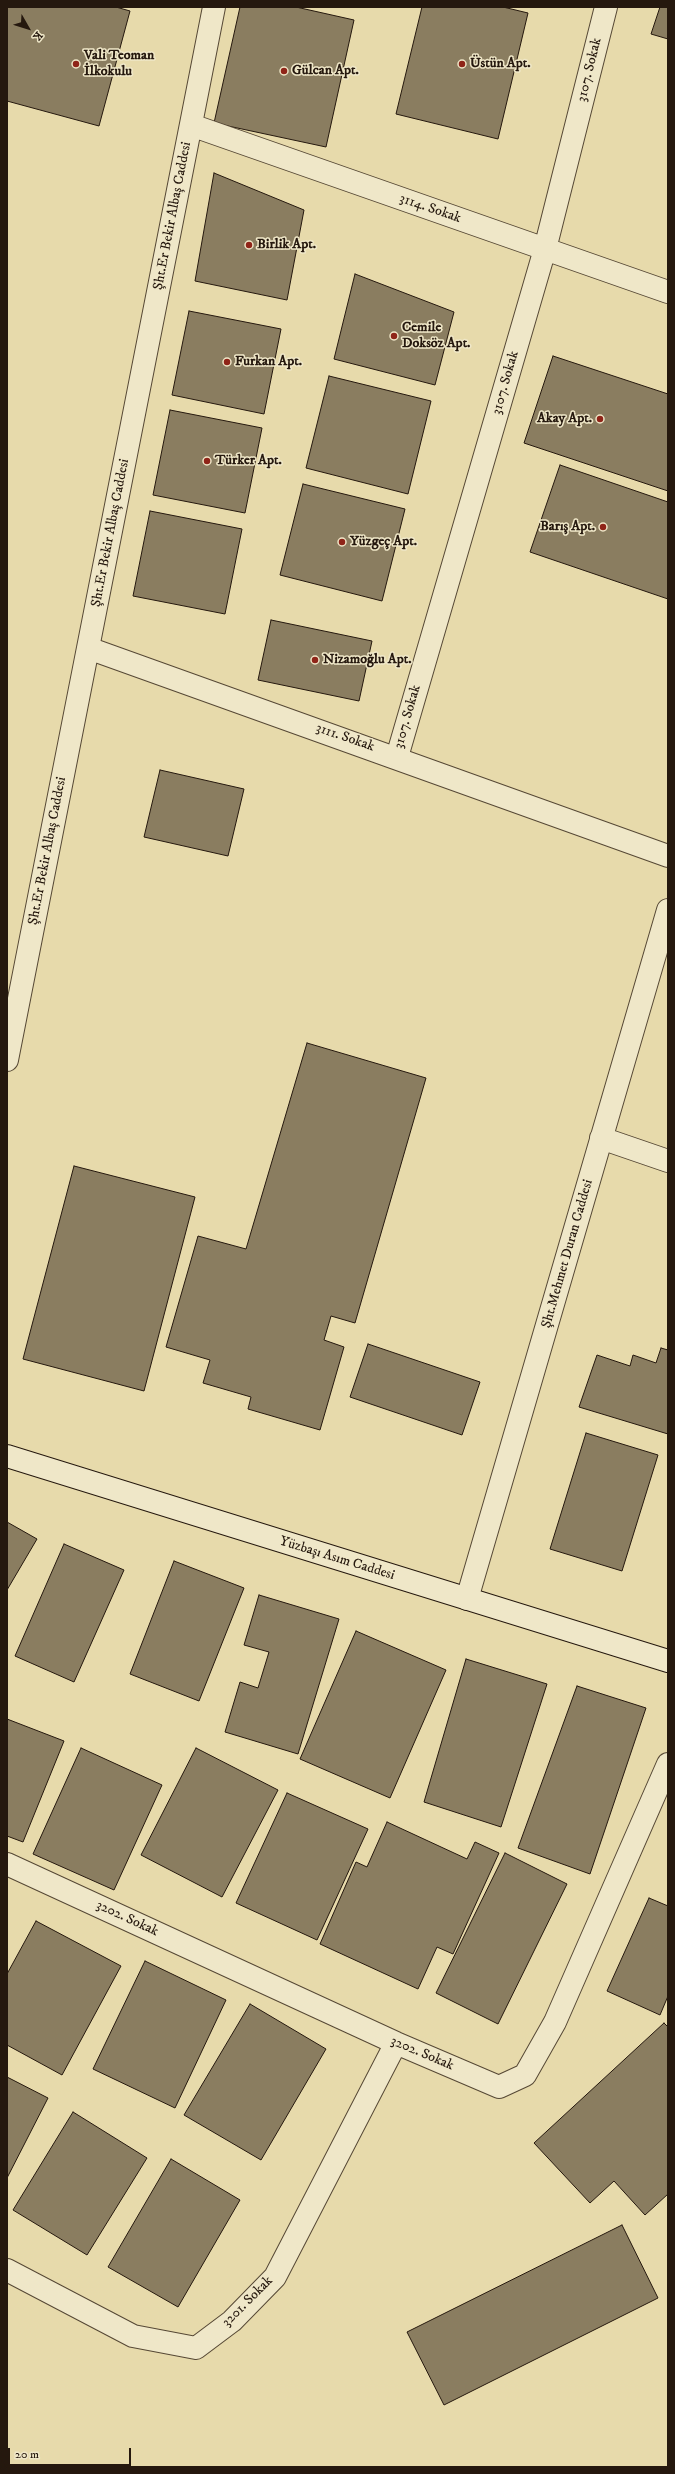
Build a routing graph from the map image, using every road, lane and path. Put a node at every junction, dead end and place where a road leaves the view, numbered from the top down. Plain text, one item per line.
1 (214, 7) edge
2 (606, 7) edge
3 (191, 125) junction
4 (545, 249) junction
5 (668, 292) edge
6 (88, 648) junction
7 (397, 757) junction
8 (668, 856) edge
9 (668, 910) edge
10 (7, 1060) edge
11 (601, 1138) junction
12 (668, 1161) edge
13 (7, 1456) edge
14 (467, 1599) junction
15 (668, 1661) edge
16 (668, 1764) edge
17 (7, 1864) edge
18 (396, 2043) junction
19 (7, 2270) edge

1 - 3 street, Şht.Er Bekir Albaş Caddesi
2 - 4 street, 3107. Sokak
3 - 4 street, 3114. Sokak
3 - 6 street, Şht.Er Bekir Albaş Caddesi
4 - 5 street, 3114. Sokak
4 - 7 street, 3107. Sokak
6 - 7 street, 3111. Sokak
6 - 10 street, Şht.Er Bekir Albaş Caddesi
7 - 8 street, 3111. Sokak
9 - 11 street, Şht.Mehmet Duran Caddesi
11 - 12 street
11 - 14 street, Şht.Mehmet Duran Caddesi
13 - 14 street, Yüzbaşı Asım Caddesi
14 - 15 street, Yüzbaşı Asım Caddesi
16 - 18 street, 3202. Sokak
17 - 18 street, 3202. Sokak
18 - 19 street, 3201. Sokak

